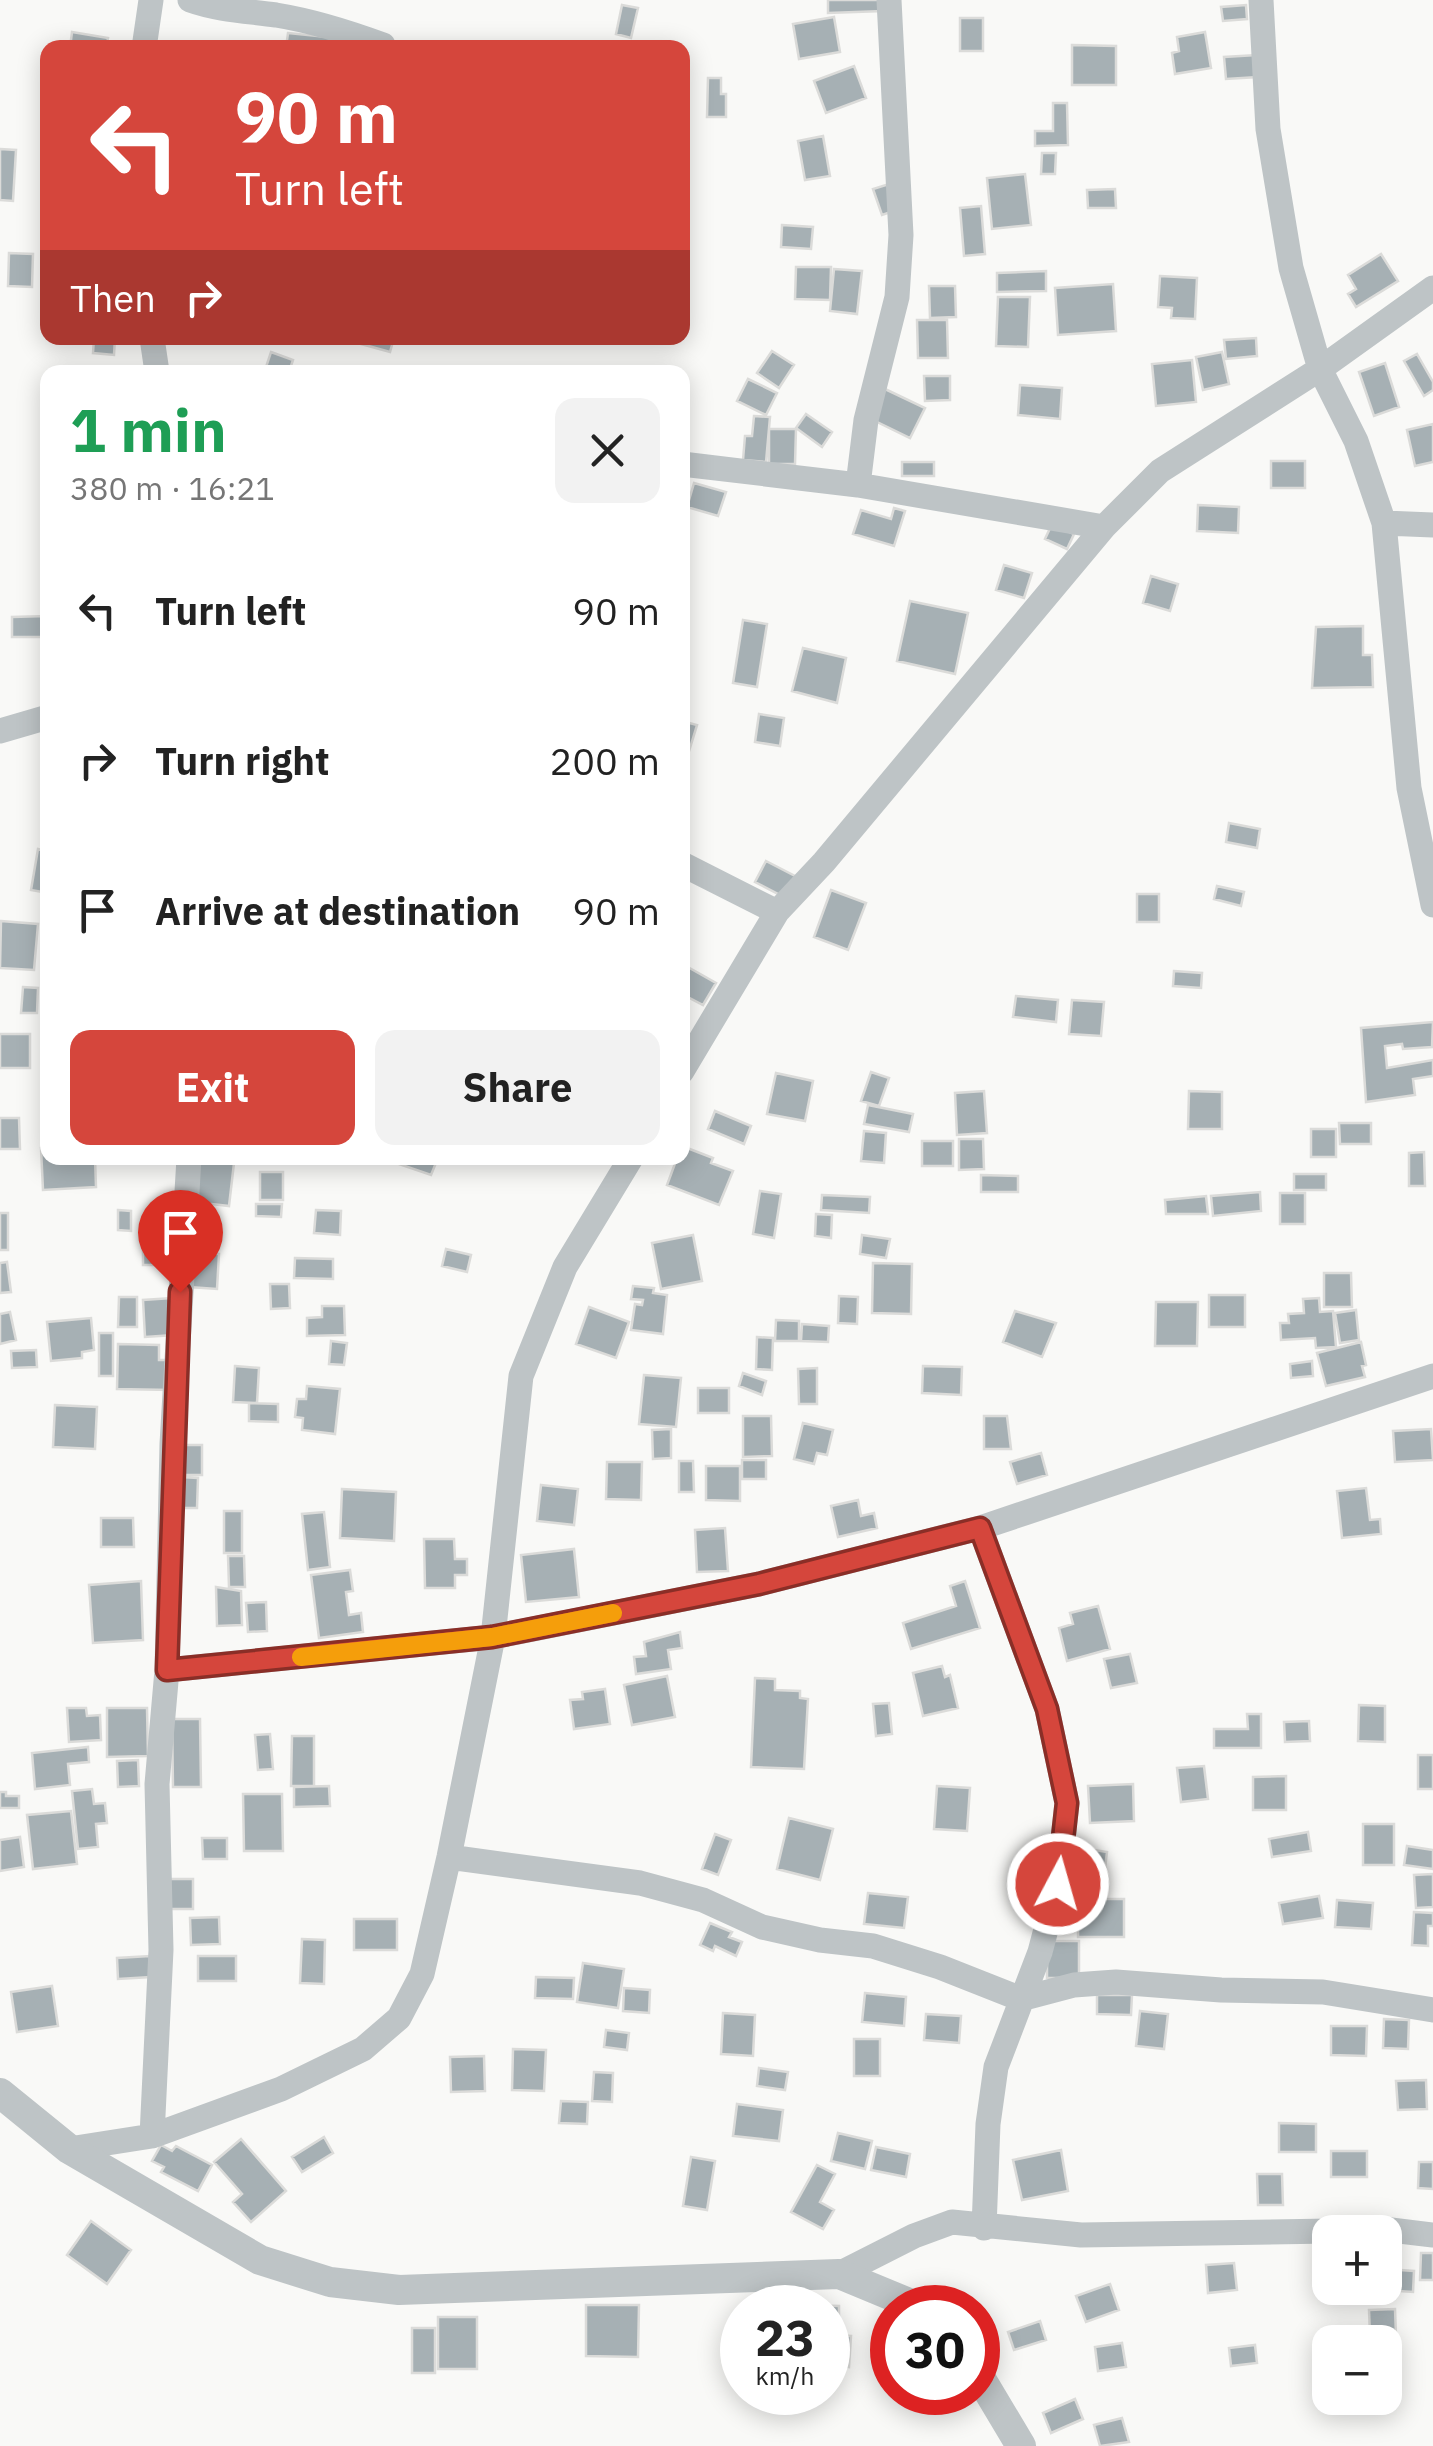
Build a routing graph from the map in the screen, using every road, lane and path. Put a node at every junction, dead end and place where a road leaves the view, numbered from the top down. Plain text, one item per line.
1 (151, 0) edge
2 (190, 0) edge
3 (890, 0) edge
4 (1261, 0) edge
5 (282, 8) edge
6 (145, 40) edge
7 (370, 40) edge
8 (1433, 288) edge
9 (1320, 370) junction
10 (690, 465) edge
11 (858, 485) junction
12 (1384, 523) junction
13 (1433, 525) edge
14 (1104, 527) junction
15 (40, 719) edge
16 (0, 731) edge
17 (690, 868) edge
18 (1433, 905) edge
19 (777, 912) junction
20 (690, 1058) edge
21 (189, 1165) edge
22 (627, 1165) edge
23 (1433, 1376) edge
24 (980, 1528) junction
25 (492, 1637) junction
26 (167, 1670) junction
27 (449, 1857) junction
28 (1021, 1999) junction
29 (1433, 2010) edge
30 (0, 2093) edge
31 (152, 2136) junction
32 (69, 2148) junction
33 (984, 2228) junction
34 (1433, 2235) edge
35 (840, 2274) junction
36 (870, 2285) edge
37 (1000, 2411) edge
38 (1021, 2446) edge

1 - 6 street
2 - 5 street
3 - 11 street
4 - 9 street
5 - 7 street
8 - 9 street
9 - 12 street
9 - 14 street
10 - 11 street
11 - 14 street
12 - 13 street
12 - 18 street
14 - 19 street
15 - 16 street
17 - 19 street
19 - 20 street
21 - 26 street
22 - 25 street
23 - 24 street
24 - 25 street
24 - 28 street
25 - 26 street
25 - 27 street
26 - 31 street
27 - 28 street
27 - 31 street
28 - 29 street
28 - 33 street
30 - 32 street
31 - 32 street
32 - 35 street
33 - 34 street
33 - 35 street
35 - 36 street
37 - 38 street

